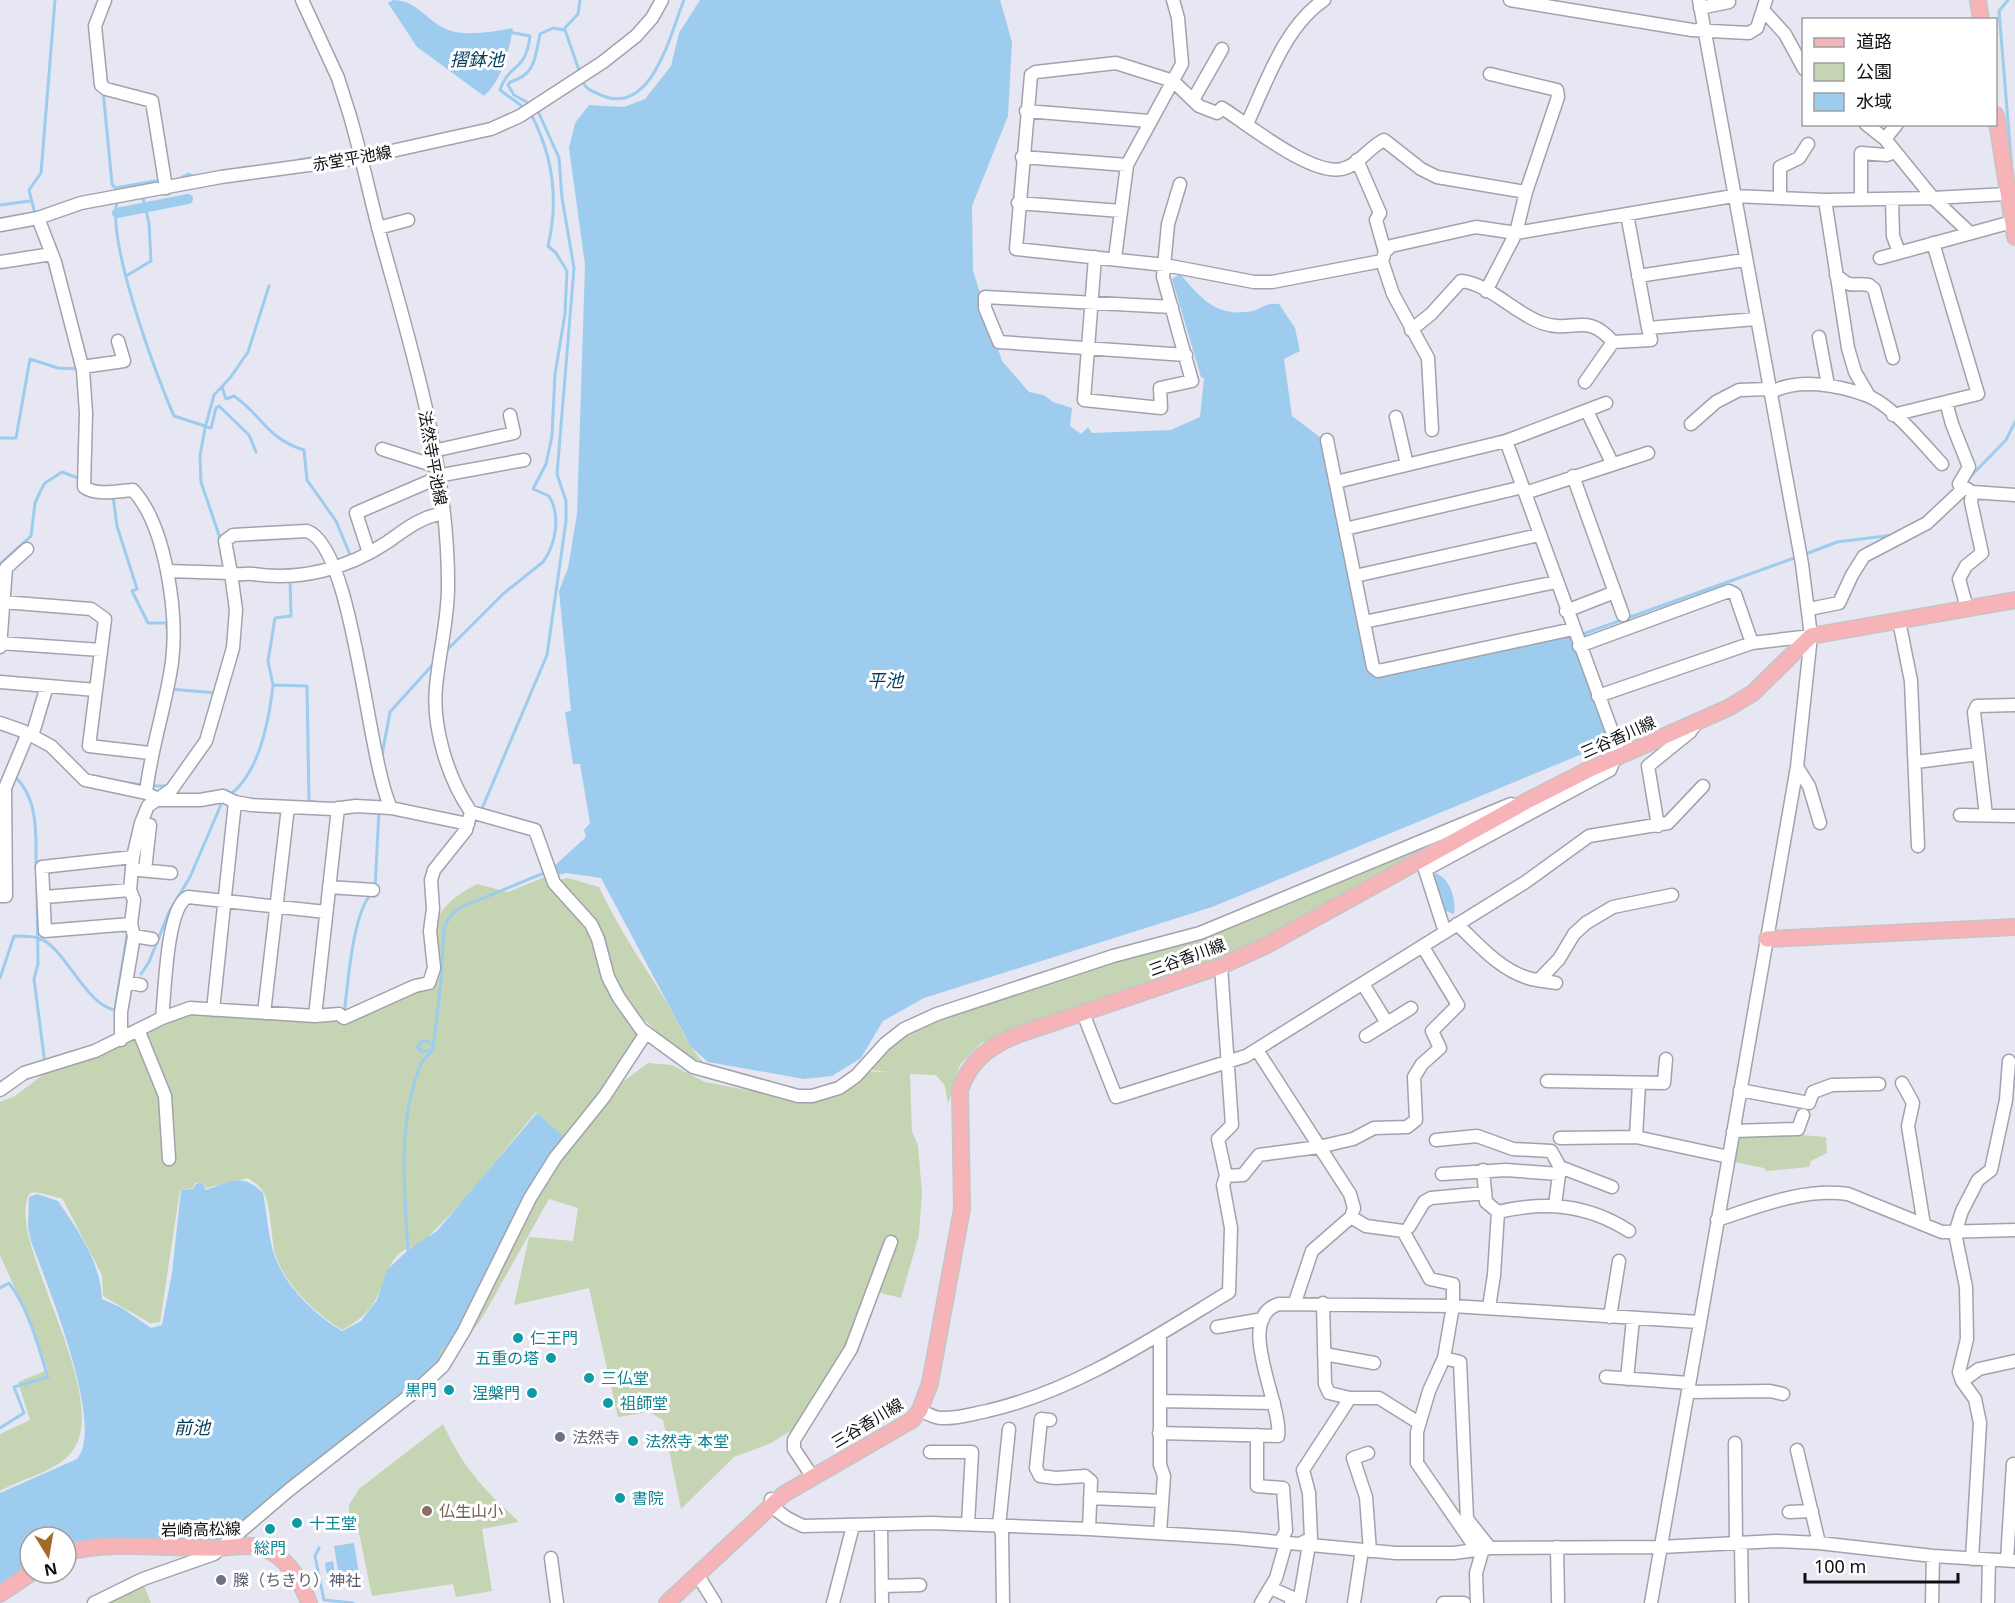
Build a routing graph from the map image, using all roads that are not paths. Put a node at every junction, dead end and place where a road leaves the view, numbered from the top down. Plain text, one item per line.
1 (105, 0) edge
2 (302, 0) edge
3 (662, 0) edge
4 (1173, 0) edge
5 (1324, 0) edge
6 (1510, 0) edge
7 (1978, 0) edge
8 (1700, 4) edge
9 (1729, 4) edge
10 (1765, 6) edge
11 (1981, 18) edge
12 (1705, 30) junction
13 (1222, 49) dead end
14 (1802, 67) edge
15 (1490, 74) dead end
16 (1173, 81) junction
17 (1193, 100) junction
18 (1026, 111) junction
19 (1149, 121) junction
20 (1247, 124) junction
21 (1869, 126) edge
22 (1895, 126) edge
23 (1997, 126) edge
24 (1885, 139) junction
25 (1808, 144) dead end
26 (1895, 152) junction
27 (1022, 157) junction
28 (360, 158) junction
29 (1358, 160) junction
30 (1127, 165) junction
31 (1180, 183) dead end
32 (166, 188) junction
33 (1526, 192) junction
34 (2007, 194) junction
35 (1733, 196) junction
36 (1780, 198) junction
37 (1933, 198) junction
38 (1861, 199) junction
39 (1892, 199) junction
40 (1825, 200) junction
41 (1018, 203) junction
42 (1121, 211) junction
43 (1627, 214) junction
44 (38, 218) junction
45 (408, 220) dead end
46 (0, 225) edge
47 (378, 228) junction
48 (2014, 230) edge
49 (1516, 233) junction
50 (1970, 233) junction
51 (1934, 243) junction
52 (1899, 252) junction
53 (52, 254) junction
54 (1095, 256) junction
55 (1383, 256) junction
56 (1116, 258) junction
57 (1880, 258) dead end
58 (1744, 260) junction
59 (0, 262) edge
60 (1165, 265) junction
61 (1836, 275) junction
62 (1638, 276) junction
63 (1486, 291) junction
64 (1091, 302) junction
65 (1172, 307) junction
66 (1756, 319) junction
67 (1648, 328) junction
68 (1411, 330) junction
69 (1819, 338) dead end
70 (118, 341) dead end
71 (1613, 342) junction
72 (1088, 349) junction
73 (1186, 355) junction
74 (1893, 357) dead end
75 (82, 367) junction
76 (1585, 382) dead end
77 (1828, 385) junction
78 (1769, 391) junction
79 (1869, 396) junction
80 (1946, 402) junction
81 (1606, 403) dead end
82 (1587, 411) junction
83 (510, 415) dead end
84 (1893, 415) junction
85 (1396, 417) dead end
86 (1691, 424) dead end
87 (1432, 430) dead end
88 (1328, 440) dead end
89 (1506, 441) junction
90 (382, 449) dead end
91 (433, 451) junction
92 (1648, 453) dead end
93 (524, 460) dead end
94 (1612, 463) junction
95 (1942, 464) dead end
96 (1407, 465) junction
97 (437, 474) junction
98 (1573, 476) junction
99 (1336, 482) junction
100 (1964, 488) junction
101 (1524, 490) junction
102 (2015, 495) edge
103 (442, 513) junction
104 (1345, 529) junction
105 (1539, 535) junction
106 (27, 549) dead end
107 (369, 553) junction
108 (334, 567) junction
109 (167, 571) junction
110 (231, 573) junction
111 (1355, 576) junction
112 (1556, 582) junction
113 (1614, 592) junction
114 (2015, 600) edge
115 (3, 602) junction
116 (1967, 608) junction
117 (1809, 609) junction
118 (1566, 611) junction
119 (1623, 615) dead end
120 (1899, 621) junction
121 (1364, 622) junction
122 (1574, 629) junction
123 (1812, 636) junction
124 (0, 643) edge
125 (1752, 643) junction
126 (1580, 646) junction
127 (0, 647) edge
128 (101, 650) junction
129 (0, 682) edge
130 (48, 686) junction
131 (96, 690) junction
132 (1598, 696) junction
133 (2015, 705) edge
134 (1698, 721) junction
135 (0, 723) edge
136 (30, 734) junction
137 (150, 753) junction
138 (1978, 754) junction
139 (1618, 757) junction
140 (1916, 762) junction
141 (1797, 767) junction
142 (1703, 786) dead end
143 (146, 793) junction
144 (160, 800) junction
145 (1527, 801) junction
146 (235, 802) junction
147 (288, 807) junction
148 (338, 808) junction
149 (391, 808) junction
150 (1960, 815) dead end
151 (1986, 815) junction
152 (2015, 816) edge
153 (470, 818) junction
154 (1820, 823) dead end
155 (150, 825) dead end
156 (1658, 826) junction
157 (3, 838) edge
158 (1917, 846) dead end
159 (132, 863) junction
160 (145, 870) junction
161 (171, 873) dead end
162 (330, 887) junction
163 (130, 890) junction
164 (373, 890) dead end
165 (1672, 895) dead end
166 (0, 896) edge
167 (45, 897) junction
168 (224, 901) junction
169 (276, 906) junction
170 (326, 912) junction
171 (1457, 924) junction
172 (2015, 927) edge
173 (133, 930) junction
174 (1445, 932) junction
175 (152, 939) dead end
176 (1767, 939) junction
177 (1423, 947) junction
178 (1221, 966) junction
179 (1539, 980) junction
180 (126, 982) junction
181 (1556, 983) dead end
182 (1363, 984) junction
183 (141, 985) dead end
184 (1411, 1008) dead end
185 (213, 1010) junction
186 (264, 1013) junction
187 (1083, 1013) junction
188 (315, 1016) junction
189 (162, 1018) junction
190 (1387, 1023) junction
191 (139, 1032) junction
192 (646, 1033) junction
193 (1366, 1036) dead end
194 (122, 1040) junction
195 (1257, 1050) junction
196 (1666, 1059) dead end
197 (2009, 1060) dead end
198 (1227, 1062) junction
199 (1547, 1081) dead end
200 (1902, 1083) dead end
201 (1639, 1084) junction
202 (1879, 1084) dead end
203 (0, 1090) edge
204 (1740, 1090) junction
205 (1803, 1115) dead end
206 (1733, 1131) junction
207 (1636, 1137) junction
208 (1560, 1138) dead end
209 (1436, 1140) dead end
210 (1319, 1147) junction
211 (1728, 1157) junction
212 (169, 1159) dead end
213 (1483, 1170) junction
214 (1560, 1171) junction
215 (1442, 1174) dead end
216 (1226, 1176) junction
217 (1612, 1187) dead end
218 (1485, 1193) junction
219 (1555, 1205) junction
220 (1498, 1212) junction
221 (1351, 1217) junction
222 (1717, 1220) junction
223 (1924, 1225) junction
224 (1409, 1227) dead end
225 (2015, 1230) edge
226 (1629, 1231) dead end
227 (1955, 1233) junction
228 (891, 1242) dead end
229 (1619, 1261) dead end
230 (1295, 1302) junction
231 (1323, 1303) junction
232 (1453, 1306) junction
233 (1489, 1307) junction
234 (1610, 1317) junction
235 (1263, 1319) junction
236 (1633, 1319) junction
237 (1700, 1322) junction
238 (1217, 1327) dead end
239 (1160, 1334) junction
240 (1324, 1354) junction
241 (1444, 1358) junction
242 (2015, 1361) edge
243 (1374, 1363) dead end
244 (1606, 1377) dead end
245 (1627, 1378) junction
246 (1962, 1381) junction
247 (1688, 1388) junction
248 (1783, 1394) dead end
249 (1350, 1398) junction
250 (1161, 1401) junction
251 (1274, 1403) junction
252 (920, 1410) junction
253 (1050, 1420) dead end
254 (1419, 1423) junction
255 (1009, 1429) dead end
256 (1159, 1433) junction
257 (1257, 1435) junction
258 (1735, 1443) dead end
259 (1797, 1450) dead end
260 (930, 1452) dead end
261 (1368, 1452) dead end
262 (2013, 1471) edge
263 (812, 1476) junction
264 (1090, 1498) junction
265 (1162, 1501) junction
266 (771, 1502) junction
267 (1812, 1511) junction
268 (1790, 1512) dead end
269 (881, 1524) junction
270 (968, 1524) junction
271 (853, 1526) junction
272 (999, 1526) junction
273 (1089, 1529) junction
274 (1160, 1533) junction
275 (1283, 1543) junction
276 (1738, 1543) junction
277 (1819, 1543) junction
278 (1304, 1545) junction
279 (1661, 1546) junction
280 (1557, 1547) junction
281 (220, 1548) junction
282 (1483, 1549) junction
283 (78, 1550) edge
284 (1366, 1550) junction
285 (1933, 1556) junction
286 (551, 1558) dead end
287 (1972, 1559) junction
288 (1989, 1560) junction
289 (2011, 1561) edge
290 (697, 1574) junction
291 (18, 1582) edge
292 (920, 1585) dead end
293 (882, 1586) junction
294 (1271, 1588) junction
295 (0, 1594) edge
296 (1558, 1601) dead end
297 (94, 1603) edge
298 (309, 1603) edge
299 (557, 1603) edge
300 (667, 1603) edge
301 (715, 1603) edge
302 (833, 1603) edge
303 (882, 1603) edge
304 (1003, 1603) edge
305 (1262, 1603) edge
306 (1291, 1603) edge
307 (1299, 1603) edge
308 (1354, 1603) edge
309 (1443, 1603) edge
310 (1464, 1603) edge
311 (1477, 1603) edge
312 (1651, 1603) edge
313 (1742, 1603) edge
314 (1932, 1603) edge
315 (1988, 1603) edge

1 - 32 street
2 - 28 street, 法然寺平池線
3 - 28 street, 赤堂平池線
4 - 16 street
5 - 20 street
6 - 12 street
7 - 11 main road
8 - 9 street
8 - 12 street
10 - 12 street
10 - 14 street
12 - 35 street
13 - 17 street
15 - 33 street
16 - 17 street
16 - 18 street
16 - 19 street
17 - 20 street
18 - 19 street
18 - 27 street
19 - 30 street
20 - 29 street
21 - 24 street
22 - 24 street
23 - 34 main road
24 - 26 street
25 - 36 street
26 - 37 street
26 - 38 street
27 - 30 street
27 - 41 street
28 - 32 street, 赤堂平池線
28 - 47 street, 法然寺平池線
29 - 33 street
29 - 55 street
30 - 42 street
31 - 60 street
32 - 44 street, 赤堂平池線
33 - 49 street
34 - 37 street
34 - 48 main road
35 - 36 street
35 - 43 street
35 - 58 street
36 - 40 street
37 - 39 street
37 - 50 street
38 - 39 street
38 - 40 street
39 - 52 street
40 - 61 street
41 - 42 street
41 - 54 street
42 - 56 street
43 - 49 street
43 - 62 street
44 - 46 street, 赤堂平池線
44 - 53 street
45 - 47 street
47 - 91 street, 法然寺平池線
48 - 50 street
49 - 55 street
49 - 63 street
50 - 51 street
51 - 52 street
51 - 80 street
52 - 57 street
53 - 59 street
53 - 75 street
54 - 56 street
54 - 64 street
55 - 60 street
55 - 68 street
56 - 60 street
58 - 62 street
58 - 66 street
60 - 65 street
61 - 74 street
61 - 79 street
62 - 67 street
63 - 68 street
63 - 71 street
64 - 65 street
64 - 72 street
64 - 72 street
65 - 73 street
66 - 67 street
66 - 78 street
67 - 71 street
68 - 87 street
69 - 77 street
70 - 75 street
71 - 76 street
72 - 73 street
72 - 73 street
75 - 109 street
77 - 78 street
77 - 79 street
78 - 86 street
78 - 117 street
79 - 84 street
80 - 84 street
80 - 100 street
81 - 82 street
82 - 89 street
82 - 94 street
83 - 91 street
84 - 95 street
85 - 96 street
88 - 99 street
89 - 96 street
89 - 101 street
90 - 97 street
91 - 97 street, 法然寺平池線
92 - 94 street
93 - 97 street
94 - 98 street
96 - 99 street
97 - 103 street, 法然寺平池線
97 - 107 street
98 - 101 street
98 - 113 street
99 - 104 street
100 - 102 street
100 - 116 street
100 - 117 street
101 - 104 street
101 - 105 street
103 - 107 street
103 - 153 street, 法然寺平池線
104 - 111 street
105 - 111 street
105 - 112 street
106 - 115 street
107 - 108 street
108 - 110 street
108 - 110 street
108 - 149 street
109 - 110 street
109 - 137 street
110 - 144 street
111 - 121 street
112 - 118 street
112 - 121 street
113 - 118 street
113 - 119 street
114 - 116 main road
115 - 124 street
115 - 128 street
116 - 120 main road
117 - 123 street
118 - 122 street
120 - 123 main road
120 - 140 street
121 - 122 street
122 - 126 street
123 - 125 street
123 - 134 main road, 三谷香川線
123 - 141 street
124 - 127 street
124 - 128 street
125 - 126 street
125 - 132 street
126 - 132 street
128 - 131 street
129 - 130 street
130 - 131 street
130 - 136 street
131 - 137 street
132 - 139 street
133 - 138 street
134 - 139 main road, 三谷香川線
134 - 156 street
135 - 136 street
136 - 143 street
136 - 157 street
137 - 143 street
138 - 140 street
138 - 151 street
139 - 145 main road, 三谷香川線
139 - 174 street
140 - 158 street
141 - 154 street
141 - 176 street
142 - 156 street
143 - 144 street
144 - 146 street
144 - 159 street
145 - 178 main road, 三谷香川線
145 - 192 street
146 - 147 street
146 - 168 street
147 - 148 street
147 - 169 street
148 - 149 street
148 - 162 street
149 - 153 street
150 - 151 street
151 - 152 street
153 - 188 street
153 - 192 street
155 - 160 street
156 - 171 street
157 - 166 street
159 - 160 street
159 - 163 street
159 - 167 street
160 - 161 street
162 - 164 street
162 - 170 street
163 - 167 street
163 - 173 street
165 - 179 street
167 - 173 street
168 - 169 street
168 - 185 street
168 - 189 street
169 - 170 street
169 - 186 street
170 - 188 street
171 - 174 street
171 - 179 street
172 - 176 main road
173 - 175 street
173 - 180 street
174 - 177 street
176 - 204 street
177 - 182 street
177 - 210 street
178 - 187 main road, 三谷香川線
178 - 198 street
179 - 181 street
180 - 183 street
180 - 194 street
182 - 190 street
182 - 195 street
184 - 190 street
185 - 186 street
185 - 189 street
186 - 188 street
187 - 198 street
187 - 252 main road, 三谷香川線
189 - 191 street
190 - 193 street
191 - 194 street
191 - 212 street
192 - 281 street
194 - 203 street
195 - 198 street
195 - 210 street
196 - 201 street
197 - 227 street
198 - 216 street
199 - 201 street
200 - 223 street
201 - 207 street
202 - 204 street
204 - 206 street
205 - 206 street
206 - 211 street
207 - 208 street
207 - 211 street
209 - 214 street
210 - 216 street
210 - 221 street
211 - 222 street
213 - 214 street
213 - 215 street
213 - 218 street
214 - 217 street
214 - 219 street
216 - 239 street
218 - 220 street
218 - 224 street
219 - 220 street
219 - 226 street
220 - 233 street
221 - 230 street
221 - 232 street
222 - 223 street
222 - 237 street
223 - 227 street
225 - 227 street
227 - 246 street
228 - 263 street
229 - 234 street
230 - 231 street
230 - 235 street
231 - 232 street
231 - 240 street
232 - 233 street
232 - 241 street
233 - 234 street
234 - 236 street
235 - 238 street
235 - 251 street
236 - 237 street
236 - 245 street
237 - 247 street
239 - 250 street
239 - 252 street
240 - 243 street
240 - 249 street
241 - 254 street
241 - 282 street
242 - 246 street
244 - 245 street
245 - 247 street
246 - 287 street
247 - 248 street
247 - 279 street
249 - 254 street
249 - 278 street
250 - 251 street
250 - 256 street
251 - 257 street
252 - 263 main road, 三谷香川線
253 - 264 street
254 - 282 street
255 - 272 street
256 - 257 street
256 - 265 street
257 - 275 street
258 - 276 street
259 - 267 street
260 - 270 street
261 - 284 street
262 - 289 street
263 - 266 main road, 三谷香川線
264 - 265 street
264 - 273 street
265 - 274 street
266 - 271 street
266 - 290 main road, 三谷香川線
267 - 268 street
267 - 277 street
269 - 270 street
269 - 271 street
269 - 293 street
270 - 272 street
271 - 302 street
272 - 273 street
272 - 304 street
273 - 274 street
274 - 275 street
275 - 278 street
275 - 294 street
276 - 277 street
276 - 279 street
276 - 313 street
277 - 285 street
278 - 284 street
278 - 307 street
279 - 280 street
279 - 312 street
280 - 282 street
280 - 296 street
281 - 283 main road, 岩崎高松線
281 - 297 street
281 - 298 main road, 岩崎高松線
282 - 284 street
282 - 311 street
284 - 308 street
285 - 287 street
285 - 314 street
286 - 299 street
287 - 288 street
288 - 289 street
288 - 315 street
290 - 300 main road, 三谷香川線
290 - 301 street
291 - 295 main road
292 - 293 street
293 - 303 street
294 - 305 street
294 - 306 street
309 - 310 street

